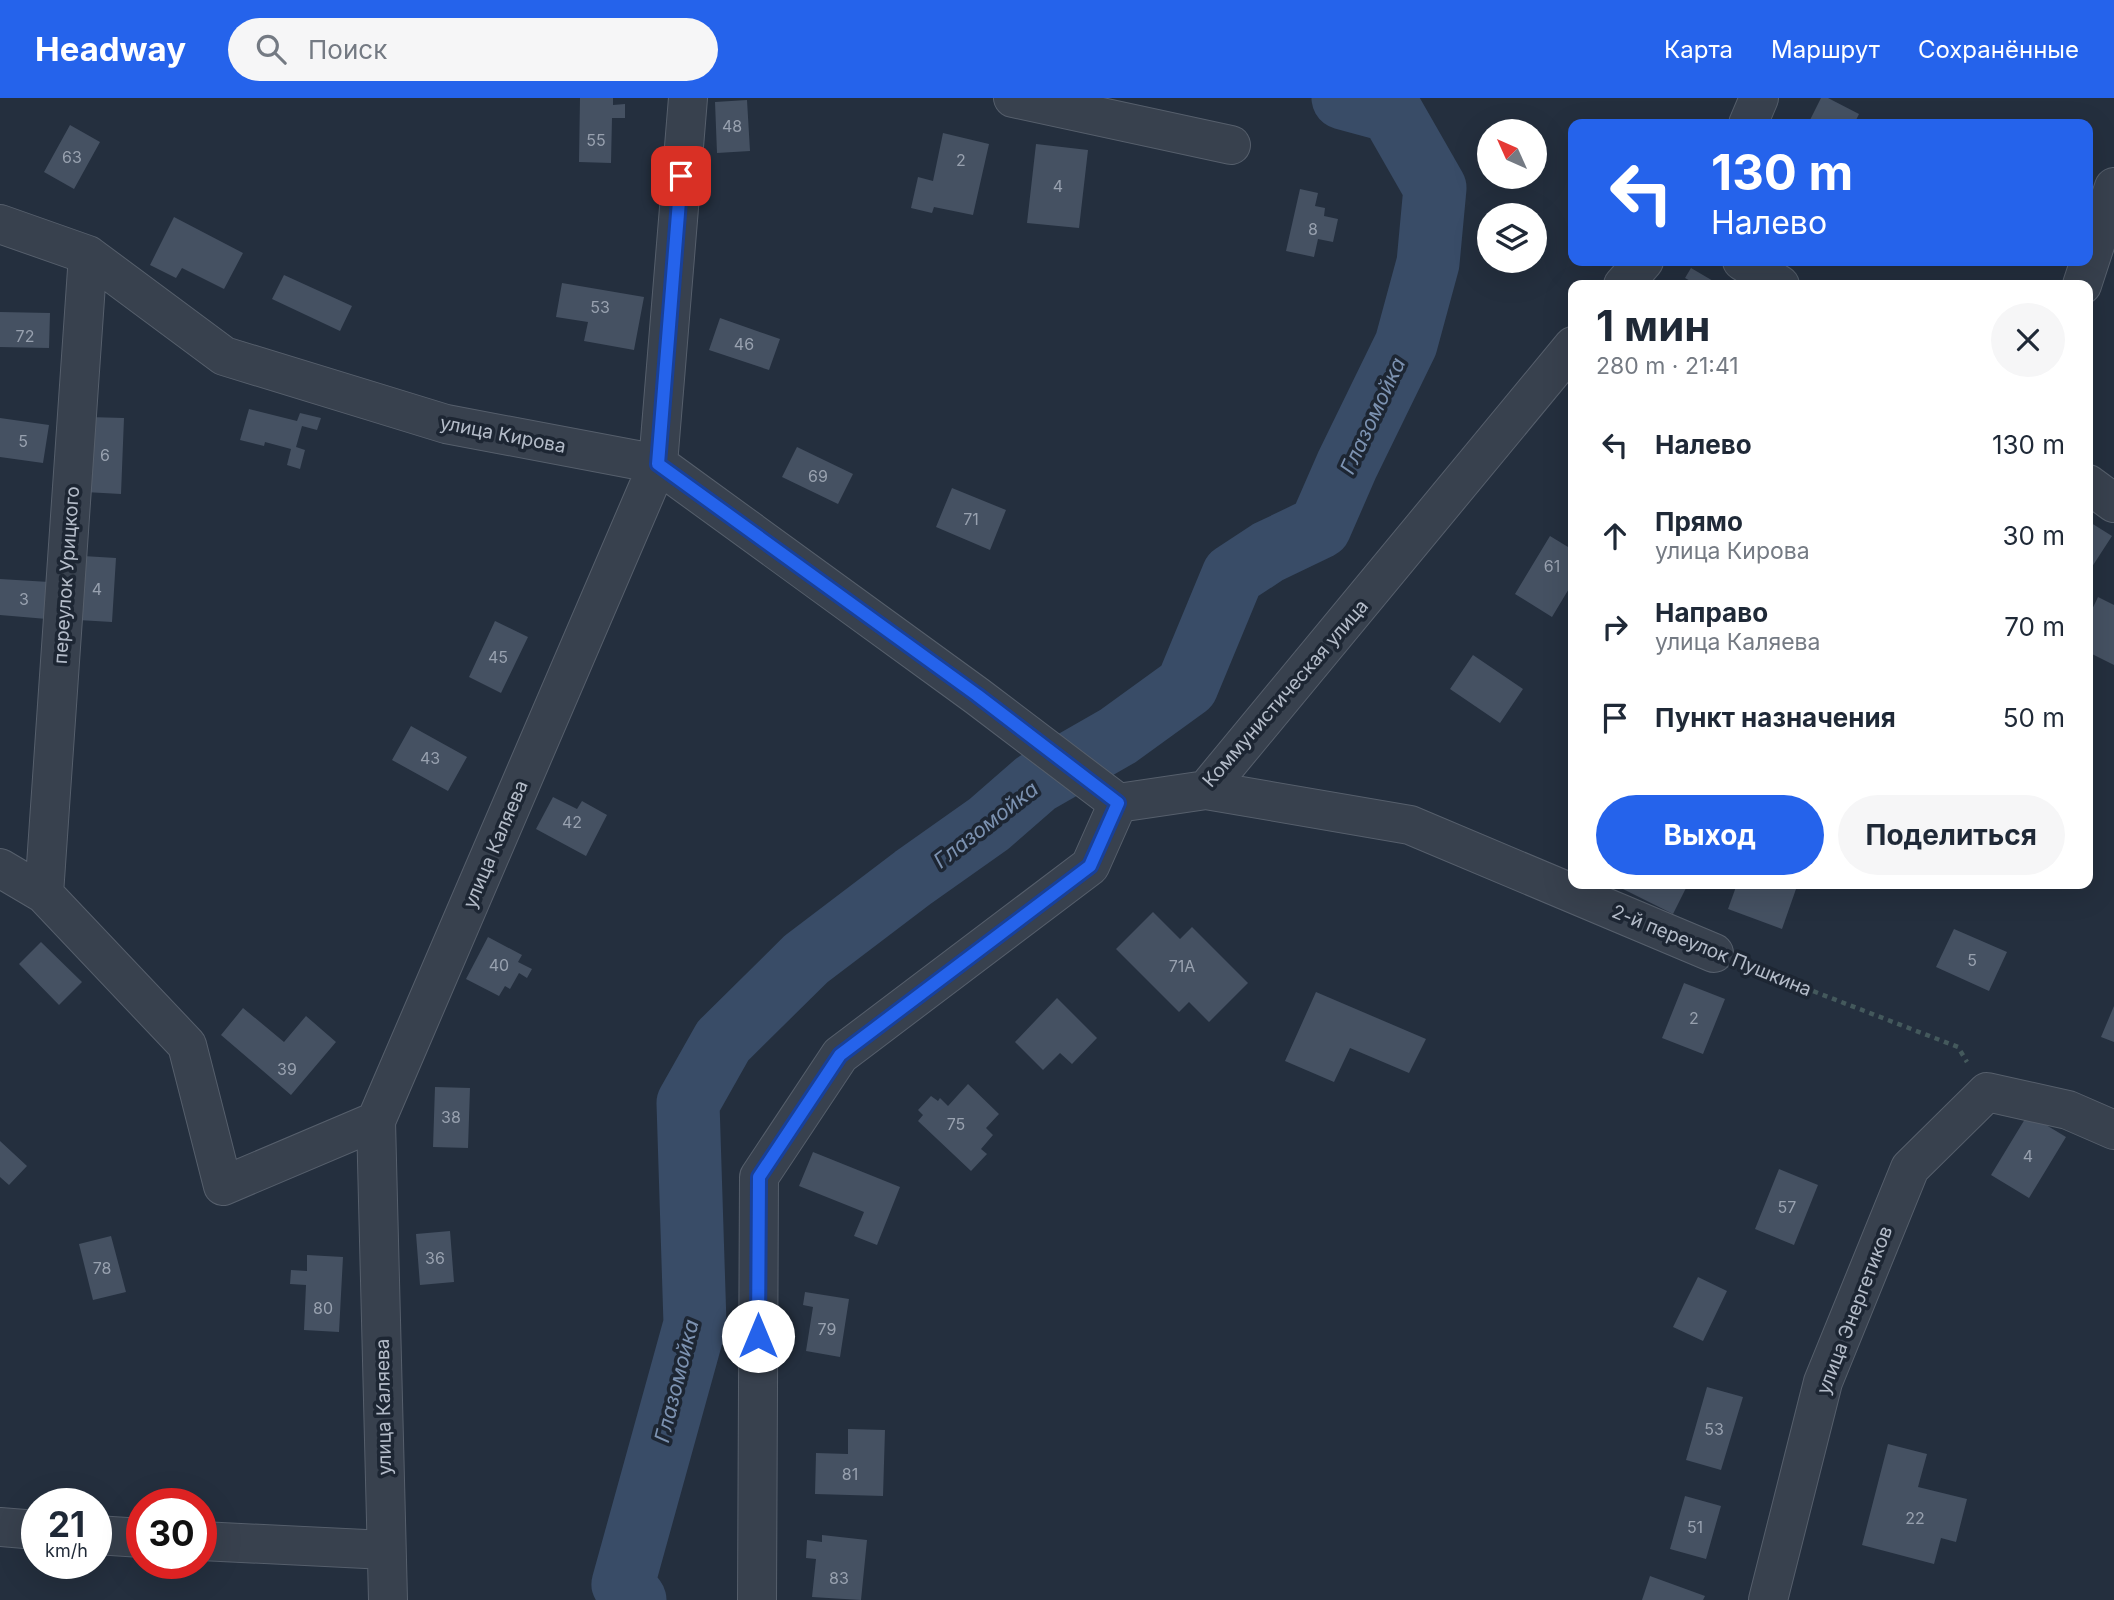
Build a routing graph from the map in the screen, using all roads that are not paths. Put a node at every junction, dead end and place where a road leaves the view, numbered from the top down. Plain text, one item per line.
1 (688, 98) edge
2 (1013, 98) edge
3 (1759, 98) edge
4 (1750, 119) edge
5 (1231, 145) dead end
6 (2114, 187) edge
7 (0, 224) edge
8 (2093, 251) edge
9 (88, 255) junction
10 (1640, 266) edge
11 (1750, 266) edge
12 (1627, 280) edge
13 (1772, 280) edge
14 (1568, 352) edge
15 (658, 464) junction
16 (2093, 488) edge
17 (2114, 503) edge
18 (1206, 790) junction
19 (1118, 803) junction
20 (0, 868) edge
21 (44, 894) junction
22 (1714, 953) road end
23 (376, 1121) junction
24 (2114, 1129) edge
25 (0, 1527) edge
26 (21, 1529) edge
27 (217, 1542) edge
28 (386, 1550) junction
29 (388, 1600) edge
30 (757, 1600) edge
31 (1768, 1600) edge

1 - 15 street, улица Каляева
2 - 5 street
3 - 4 street
6 - 8 street
7 - 9 street, улица Кирова
9 - 15 street, улица Кирова
9 - 21 street, переулок Урицкого
10 - 12 street
11 - 13 street
14 - 18 street, Коммунистическая улица
15 - 19 street, улица Кирова
15 - 23 street, улица Каляева
16 - 17 street
18 - 19 street, Коммунистическая улица
18 - 22 street, 2-й переулок Пушкина
19 - 30 street
20 - 21 street
21 - 23 street
23 - 28 street, улица Каляева
24 - 31 street, улица Энергетиков
25 - 26 street
27 - 28 street
28 - 29 street, улица Каляева

